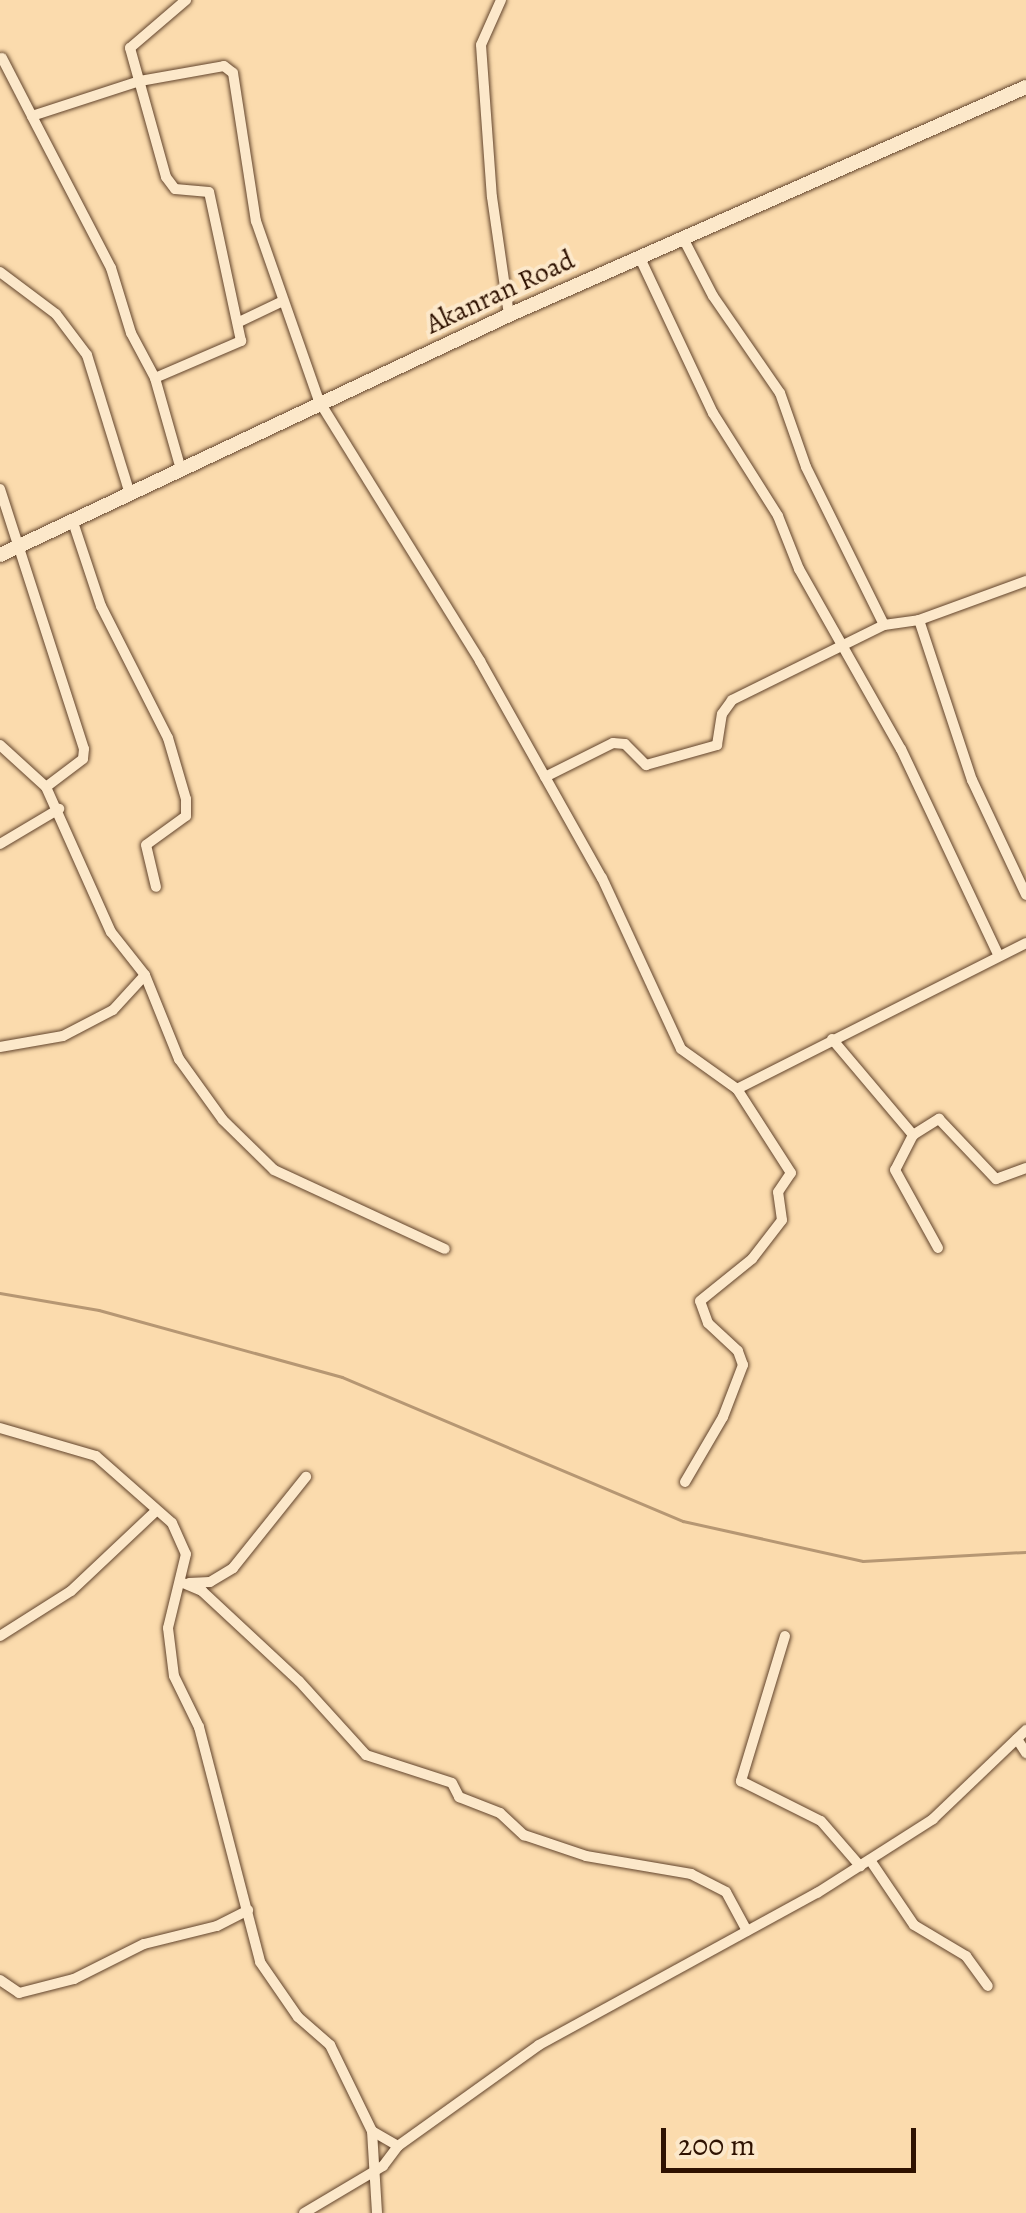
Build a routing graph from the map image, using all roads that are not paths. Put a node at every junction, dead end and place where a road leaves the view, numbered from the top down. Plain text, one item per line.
1 (186, 0) edge
2 (501, 0) edge
3 (2, 58) edge
4 (140, 81) junction
5 (1026, 87) edge
6 (32, 116) junction
7 (683, 238) junction
8 (639, 256) junction
9 (0, 272) edge
10 (281, 302) junction
11 (510, 314) junction
12 (239, 322) junction
13 (154, 378) junction
14 (320, 402) junction
15 (180, 466) junction
16 (0, 489) edge
17 (130, 491) junction
18 (72, 519) junction
19 (16, 548) junction
20 (0, 555) edge
21 (1026, 581) edge
22 (919, 620) junction
23 (884, 625) junction
24 (842, 644) junction
25 (0, 746) edge
26 (545, 777) junction
27 (46, 787) junction
28 (59, 809) junction
29 (0, 844) edge
30 (156, 887) dead end
31 (1026, 895) edge
32 (1026, 942) edge
33 (999, 956) junction
34 (145, 974) junction
35 (832, 1039) junction
36 (0, 1046) edge
37 (737, 1089) junction
38 (913, 1135) junction
39 (1026, 1168) edge
40 (938, 1248) dead end
41 (445, 1249) dead end
42 (0, 1428) edge
43 (306, 1477) dead end
44 (685, 1482) dead end
45 (156, 1512) junction
46 (183, 1583) junction
47 (0, 1636) edge
48 (786, 1636) dead end
49 (1022, 1735) edge
50 (1026, 1753) edge
51 (865, 1863) junction
52 (248, 1910) junction
53 (747, 1931) junction
54 (0, 1980) edge
55 (988, 1986) dead end
56 (372, 2131) junction
57 (398, 2146) junction
58 (377, 2168) junction
59 (304, 2213) edge
60 (377, 2213) edge

1 - 4 street
2 - 11 street
3 - 6 street
4 - 6 street
4 - 10 street
4 - 12 street
5 - 7 main road, Akanran Road
6 - 13 street
7 - 8 main road, Akanran Road
7 - 23 street
8 - 11 main road, Akanran Road
8 - 24 street
9 - 17 street
10 - 12 street
10 - 14 street
11 - 14 main road, Akanran Road
12 - 13 street
13 - 15 street
14 - 15 main road, Akanran Road
14 - 26 street
15 - 17 main road, Akanran Road
16 - 19 street
17 - 18 main road, Akanran Road
18 - 19 main road, Akanran Road
18 - 30 street
19 - 20 main road, Akanran Road
19 - 27 street
21 - 22 street
22 - 23 street
22 - 31 street
23 - 24 street
24 - 26 street
24 - 33 street
25 - 27 street
26 - 37 street
27 - 28 street
28 - 29 street
28 - 34 street
32 - 33 street
33 - 35 street
34 - 36 street
34 - 41 street
35 - 37 street
35 - 38 street
37 - 44 street
38 - 39 street
38 - 40 street
42 - 45 street
43 - 46 street
45 - 46 street
45 - 47 street
46 - 52 street
46 - 53 street
48 - 51 street
49 - 50 street
49 - 51 street
51 - 53 street
51 - 55 street
52 - 54 street
52 - 56 street
53 - 57 street
56 - 57 street
56 - 58 street
57 - 58 street
58 - 59 street
58 - 60 street

